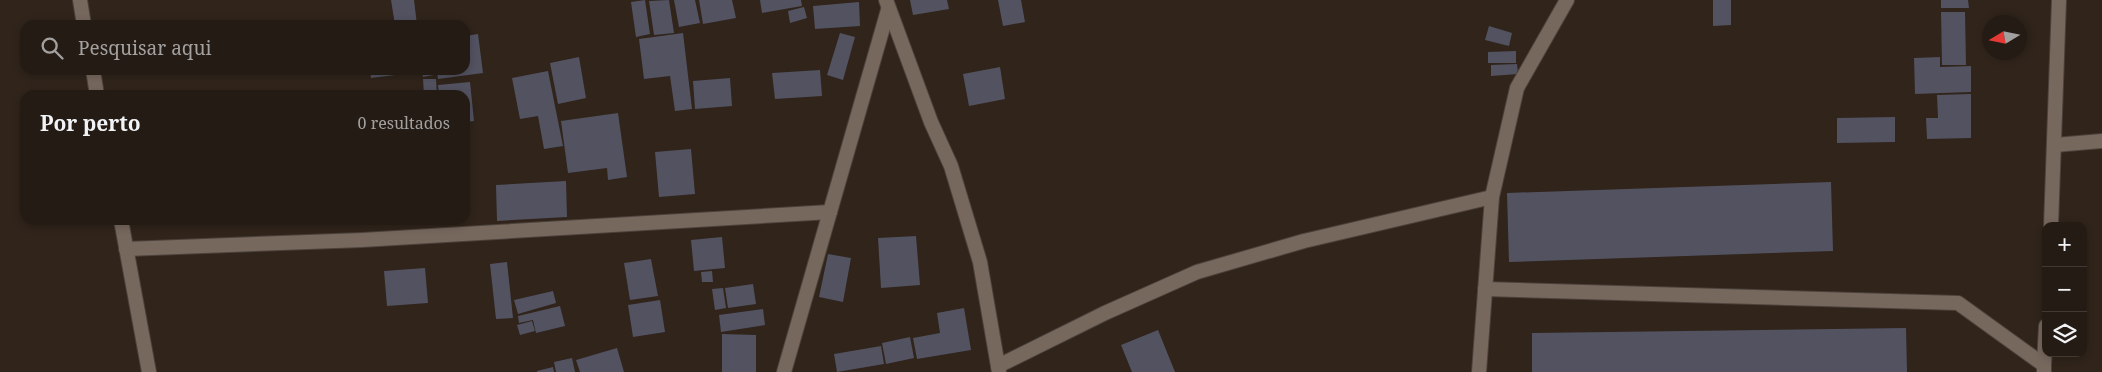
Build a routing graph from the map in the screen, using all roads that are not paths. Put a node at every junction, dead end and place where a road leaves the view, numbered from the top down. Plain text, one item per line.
1 (80, 0) edge
2 (1567, 0) edge
3 (2059, 0) edge
4 (887, 5) edge
5 (83, 20) edge
6 (94, 75) edge
7 (96, 90) edge
8 (2102, 140) edge
9 (2055, 145) junction
10 (1492, 196) junction
11 (830, 212) junction
12 (2051, 222) edge
13 (122, 225) edge
14 (126, 249) junction
15 (1485, 289) junction
16 (2044, 368) edge
17 (998, 369) edge
18 (149, 372) edge
19 (784, 372) edge
20 (1479, 372) edge

1 - 5 street
2 - 10 street
3 - 9 street
4 - 11 street
4 - 17 street
6 - 7 street
8 - 9 street
9 - 12 street
10 - 15 street
10 - 17 street
11 - 14 street
11 - 19 street
13 - 14 street
14 - 18 street
15 - 16 street
15 - 20 street

